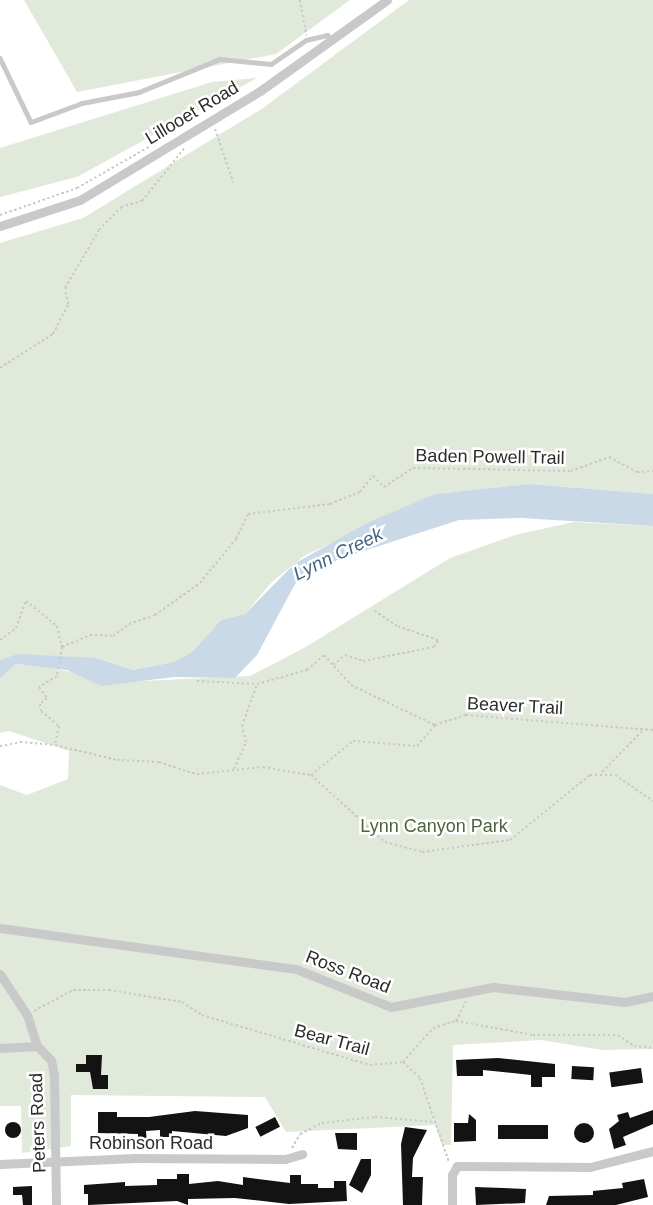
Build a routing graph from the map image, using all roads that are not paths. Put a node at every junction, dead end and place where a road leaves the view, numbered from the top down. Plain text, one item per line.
1 (387, 0) edge
2 (332, 40) junction
3 (0, 58) edge
4 (0, 226) edge
5 (0, 928) edge
6 (0, 974) edge
7 (653, 996) edge
8 (36, 1046) junction
9 (0, 1048) edge
10 (653, 1151) edge
11 (302, 1154) dead end
12 (56, 1161) junction
13 (0, 1164) edge
14 (56, 1205) edge
15 (452, 1205) edge

1 - 2 street, Lillooet Road
2 - 3 lane
2 - 4 street, Lillooet Road
5 - 7 street, Ross Road
6 - 8 street
8 - 9 street
8 - 12 street, Peters Road
10 - 15 street
11 - 12 street, Robinson Road
12 - 13 street, Robinson Road
12 - 14 street, Peters Road

